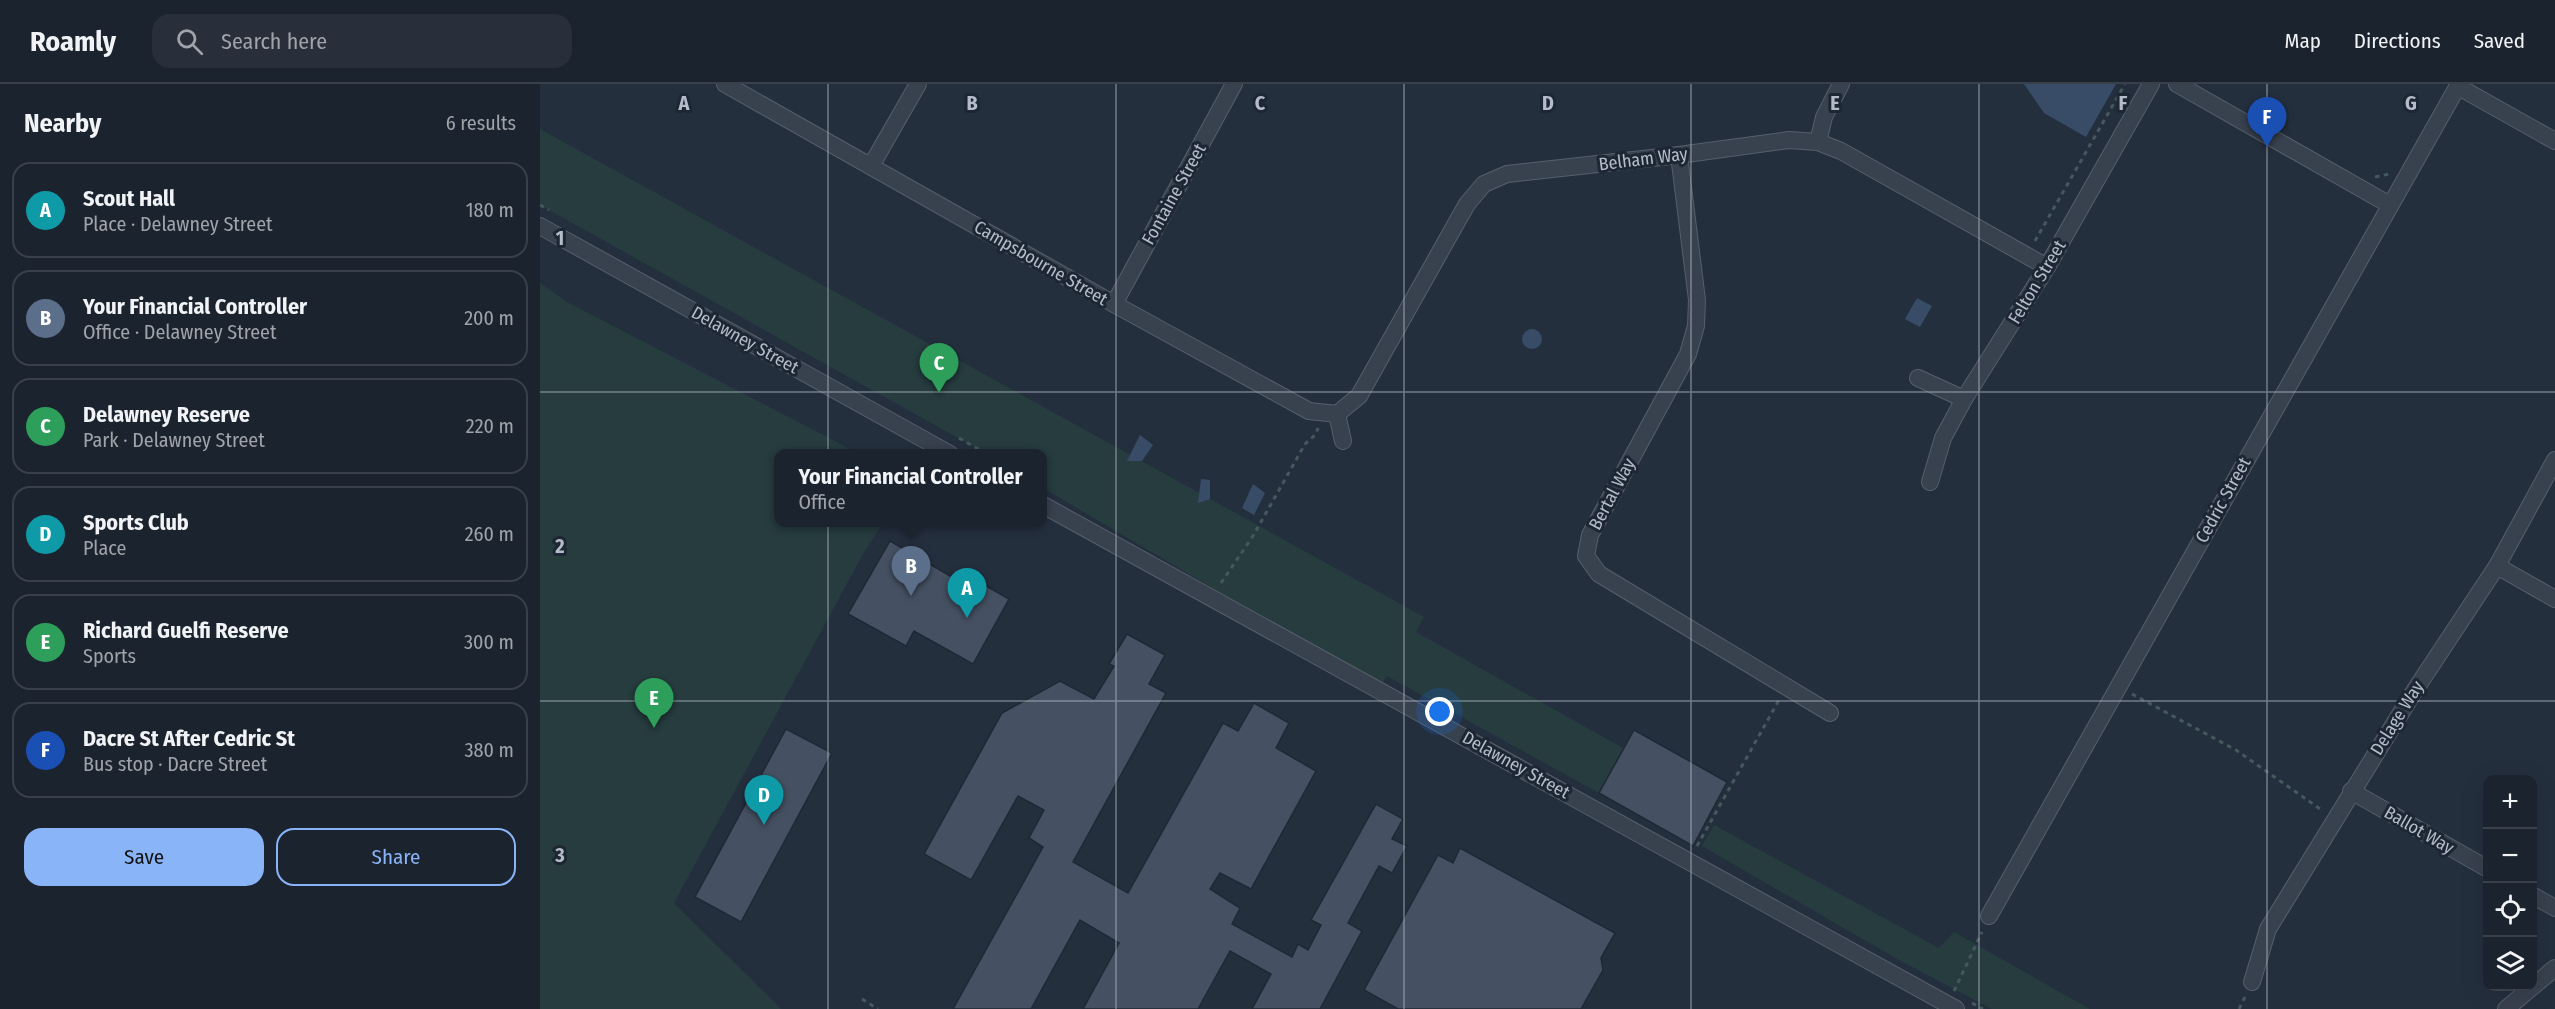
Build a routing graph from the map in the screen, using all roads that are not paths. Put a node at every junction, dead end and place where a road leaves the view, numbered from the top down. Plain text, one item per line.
1 (725, 84) edge
2 (918, 84) edge
3 (1234, 84) edge
4 (1841, 84) edge
5 (2151, 84) edge
6 (2177, 84) edge
7 (2458, 85) edge
8 (2555, 141) edge
9 (1818, 142) junction
10 (1679, 156) junction
11 (871, 166) junction
12 (2390, 204) junction
13 (540, 226) edge
14 (2047, 267) junction
15 (1114, 304) junction
16 (1918, 378) dead end
17 (1964, 399) junction
18 (1331, 413) junction
19 (1343, 441) dead end
20 (943, 449) edge
21 (2555, 460) edge
22 (1930, 482) dead end
23 (1047, 507) edge
24 (2497, 566) junction
25 (2555, 598) edge
26 (1830, 712) dead end
27 (2351, 791) junction
28 (2483, 867) edge
29 (2537, 898) edge
30 (2555, 908) edge
31 (1989, 916) road end
32 (2555, 968) edge
33 (2252, 982) dead end
34 (1954, 1001) edge
35 (2506, 1009) edge

1 - 11 street, Campsbourne Street
2 - 11 street
3 - 15 street, Fontaine Street
4 - 9 street
5 - 14 street, Felton Street
6 - 12 street
7 - 8 street
7 - 12 street, Cedric Street
9 - 10 street, Belham Way
9 - 14 street, Belham Way
10 - 18 street, Belham Way
10 - 26 street, Bertal Way
11 - 15 street, Campsbourne Street
12 - 31 street, Cedric Street
13 - 20 street, Delawney Street
14 - 17 street, Felton Street
15 - 18 street, Campsbourne Street
16 - 17 street
17 - 22 street, Felton Street
18 - 19 street
21 - 24 street, Delage Way
23 - 34 street, Delawney Street
24 - 25 street
24 - 27 street, Delage Way
27 - 28 street, Ballot Way
27 - 33 street, Delage Way
29 - 30 street
32 - 35 street

